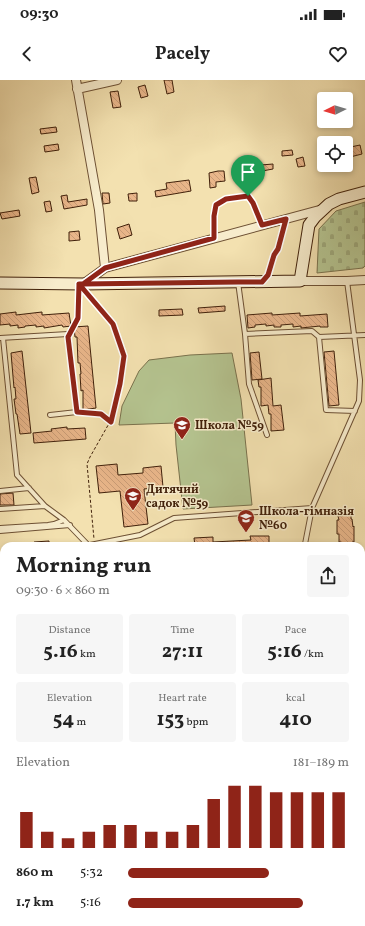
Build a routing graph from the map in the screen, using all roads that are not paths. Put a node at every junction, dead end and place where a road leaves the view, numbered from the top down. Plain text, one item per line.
1 (117, 80) edge
2 (76, 84) edge
3 (365, 192) edge
4 (326, 208) junction
5 (105, 268) junction
6 (365, 280) edge
7 (300, 281) junction
8 (348, 281) junction
9 (238, 282) junction
10 (0, 284) edge
11 (81, 284) junction
12 (245, 334) junction
13 (353, 335) junction
14 (365, 335) edge
15 (319, 337) junction
16 (1, 338) edge
17 (355, 411) junction
18 (50, 415) dead end
19 (267, 435) dead end
20 (29, 488) junction
21 (0, 491) edge
22 (45, 506) junction
23 (312, 508) junction
24 (0, 509) edge
25 (64, 520) junction
26 (70, 525) junction
27 (0, 528) edge
28 (0, 531) edge
29 (87, 542) edge
30 (104, 542) edge
31 (305, 542) edge

1 - 2 street
2 - 5 street
3 - 4 street
4 - 5 street
4 - 7 street
5 - 11 street
6 - 8 street
7 - 8 street
7 - 9 street
8 - 13 lane
9 - 11 street
9 - 12 lane
10 - 11 street
12 - 15 lane
12 - 19 lane
13 - 14 lane
13 - 15 lane
13 - 17 lane
15 - 17 lane
16 - 18 lane
16 - 20 lane
17 - 23 lane
20 - 21 lane
20 - 22 lane
22 - 24 lane
22 - 25 lane
23 - 30 lane
23 - 31 lane
25 - 26 lane
25 - 27 lane
26 - 28 lane
26 - 29 lane

